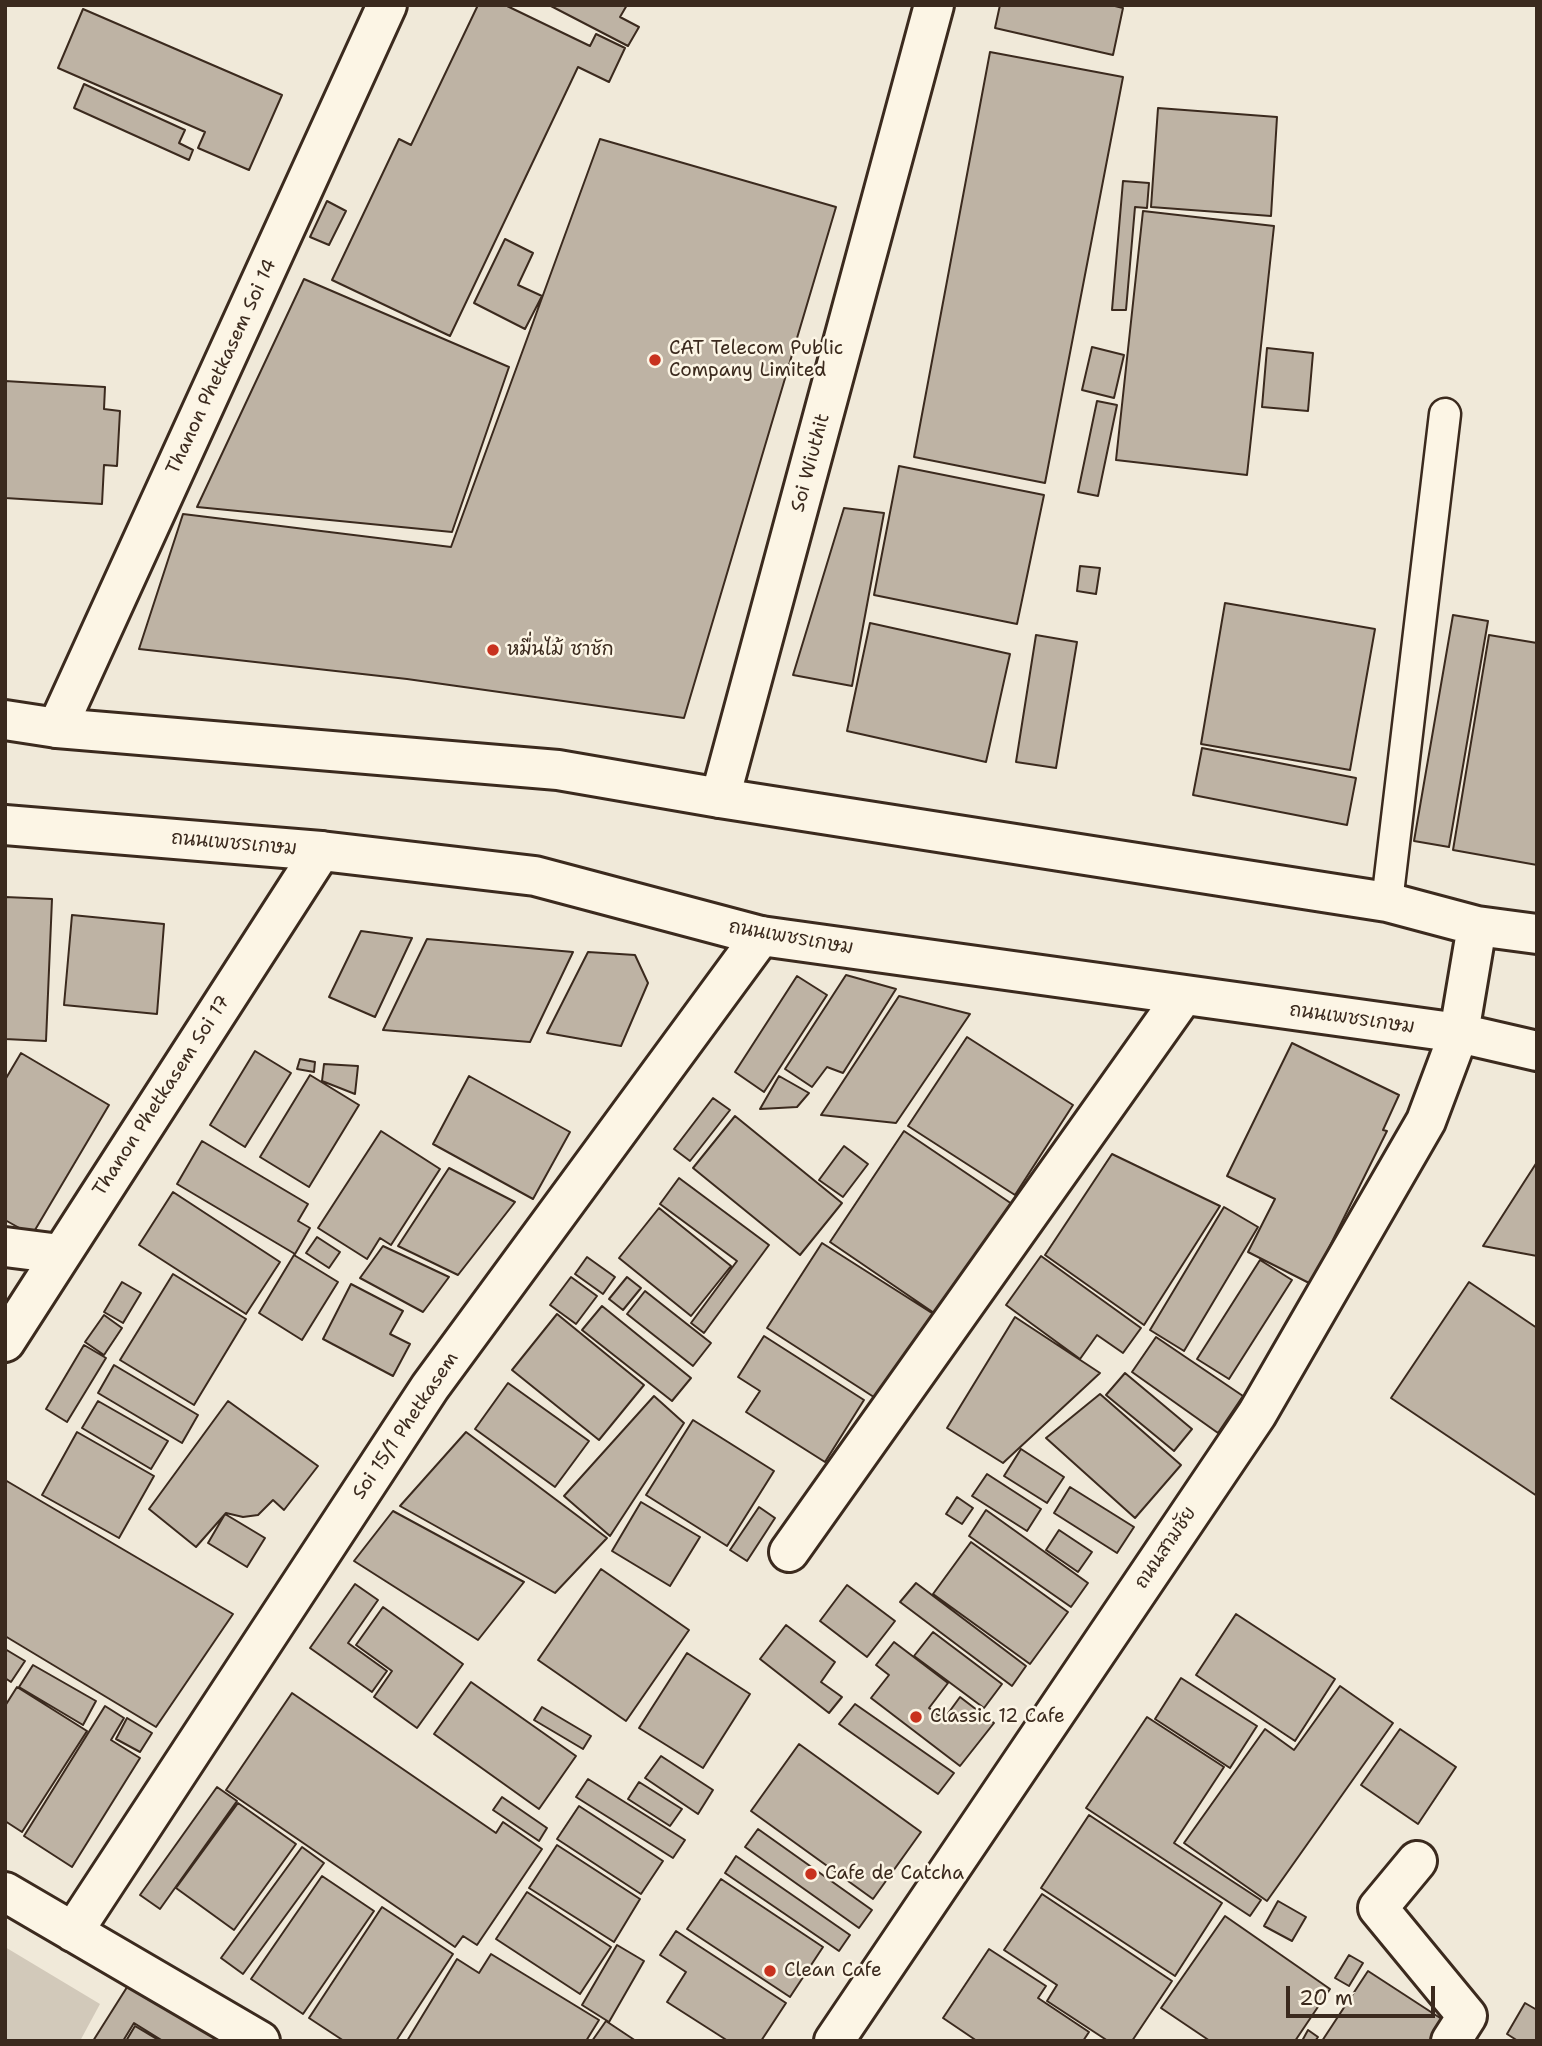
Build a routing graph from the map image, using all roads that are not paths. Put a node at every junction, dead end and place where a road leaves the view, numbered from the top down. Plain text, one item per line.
1 (387, 5) edge
2 (934, 5) edge
3 (1445, 414) dead end
4 (5, 720) edge
5 (57, 728) junction
6 (720, 798) junction
7 (5, 825) edge
8 (321, 851) junction
9 (1387, 902) junction
10 (1477, 926) junction
11 (1537, 934) edge
12 (761, 936) junction
13 (1183, 996) junction
14 (1459, 1033) junction
15 (1537, 1051) edge
16 (5, 1247) edge
17 (60, 1254) junction
18 (5, 1342) edge
19 (789, 1552) dead end
20 (1417, 1861) dead end
21 (5, 1892) edge
22 (73, 1932) junction
23 (260, 2041) edge
24 (834, 2041) edge
25 (1451, 2041) edge

1 - 5 street, Thanon Phetkasem Soi 14
2 - 6 street, Soi Wiuthit
3 - 9 lane
4 - 5 street
5 - 6 street
6 - 9 street
7 - 8 street, ถนนเพชรเกษม
8 - 12 street, ถนนเพชรเกษม
8 - 17 street, Thanon Phetkasem Soi 17
9 - 10 street
10 - 11 street
10 - 14 street, ถนนสามชัย
12 - 13 street, ถนนเพชรเกษม
12 - 22 street, Soi 15/1 Phetkasem
13 - 14 street, ถนนเพชรเกษม
13 - 19 street
14 - 15 street, ถนนเพชรเกษม
14 - 24 street, ถนนสามชัย
16 - 17 street
17 - 18 street, Thanon Phetkasem Soi 17
20 - 25 street
21 - 22 street
22 - 23 street

